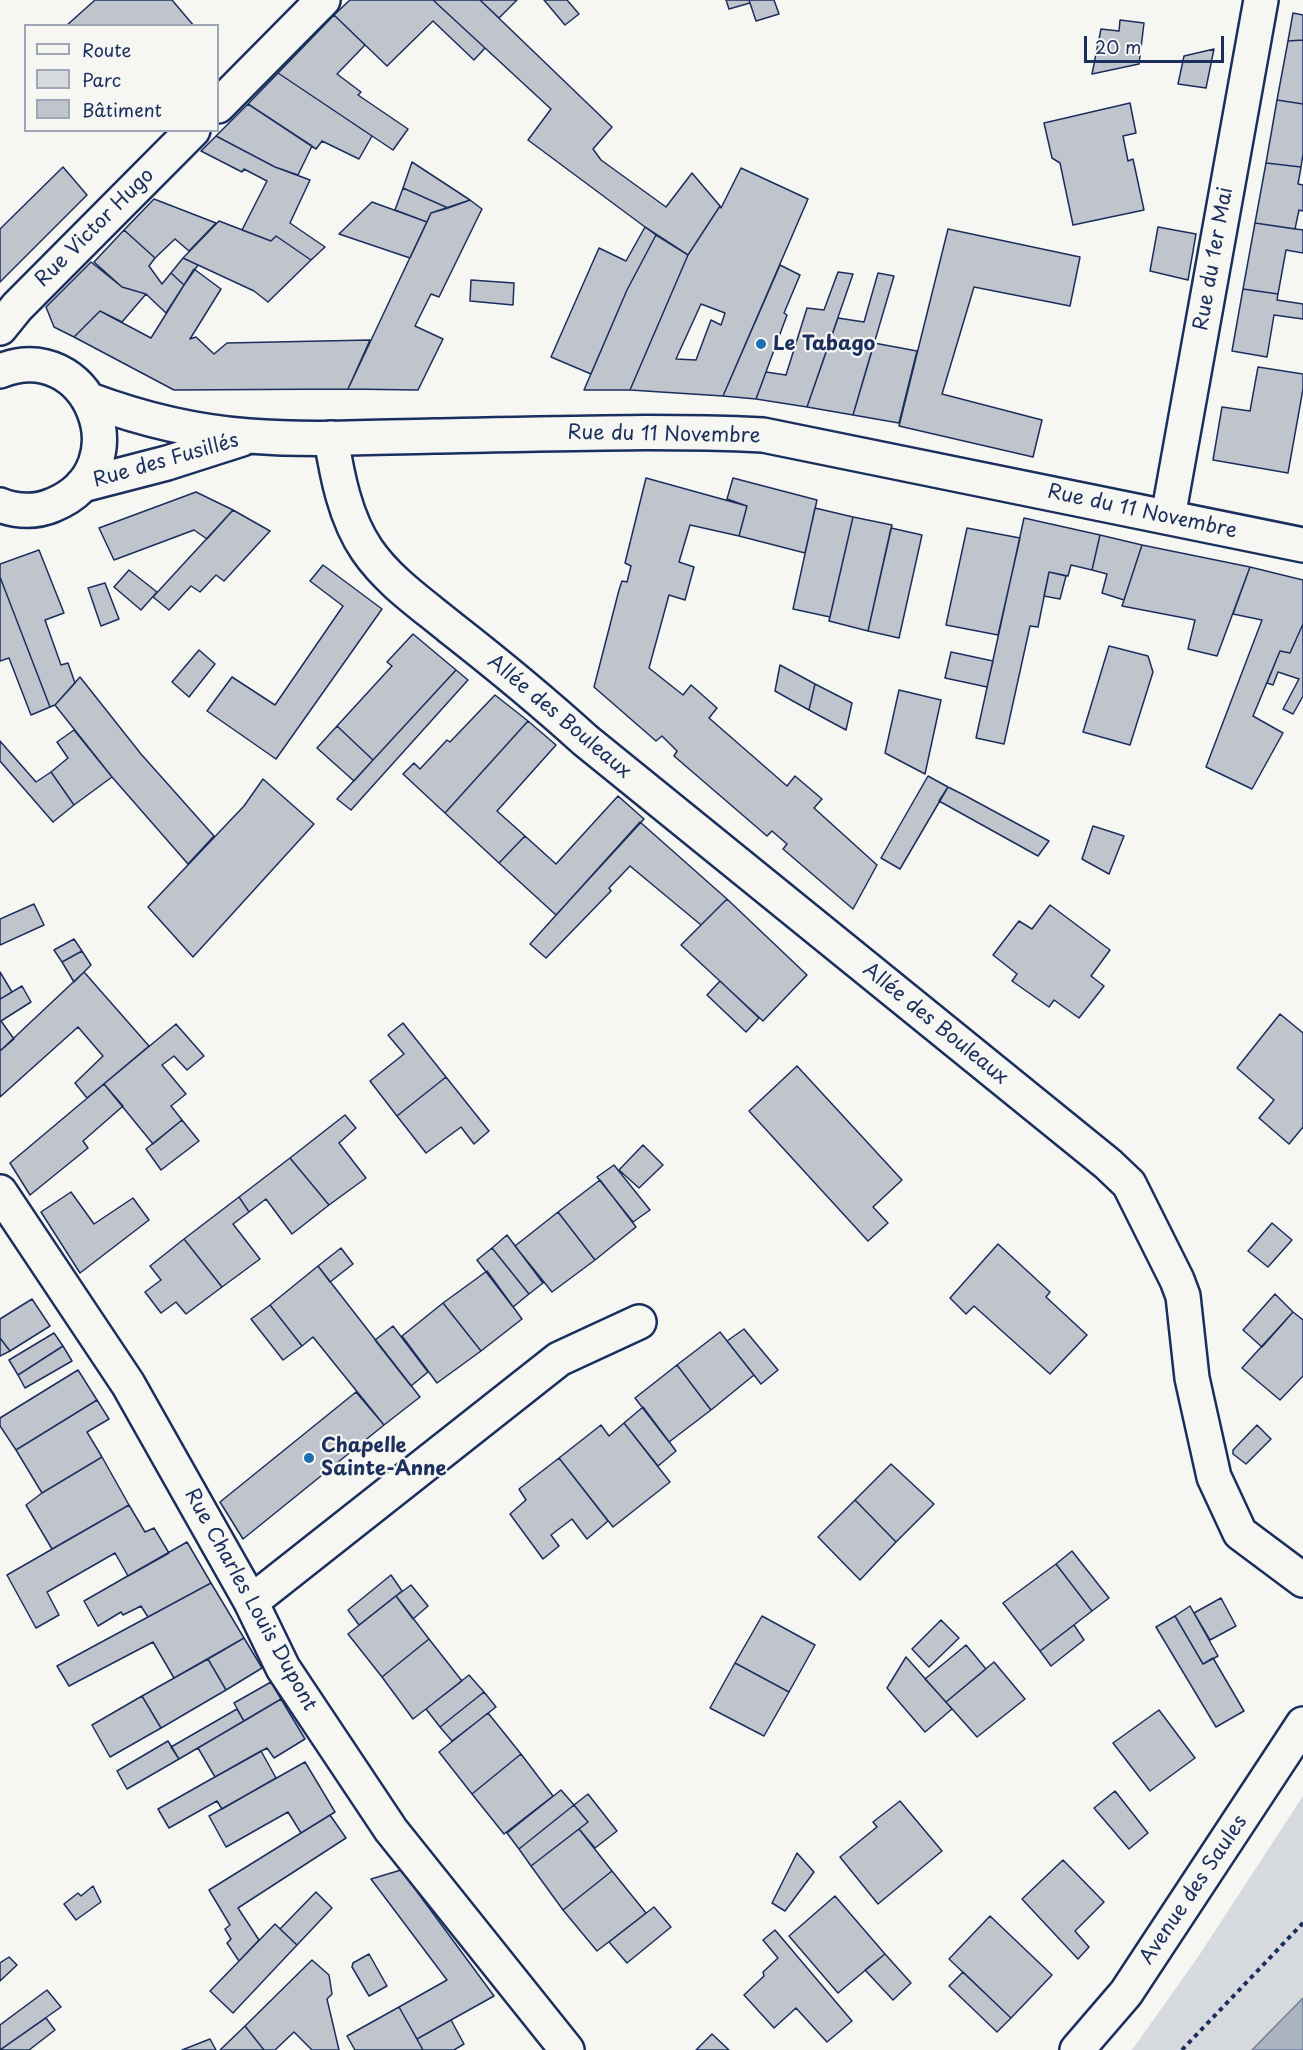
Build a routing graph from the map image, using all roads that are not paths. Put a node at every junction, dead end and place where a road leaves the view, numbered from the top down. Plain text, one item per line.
1 (323, 0) edge
2 (1261, 0) edge
3 (219, 105) edge
4 (191, 132) edge
5 (0, 328) edge
6 (0, 342) edge
7 (40, 366) junction
8 (0, 371) edge
9 (90, 400) junction
10 (250, 436) junction
11 (331, 438) junction
12 (82, 486) junction
13 (7, 511) edge
14 (1168, 518) junction
15 (1303, 545) edge
16 (0, 1192) edge
17 (639, 1322) dead end
18 (1303, 1580) edge
19 (251, 1602) junction
20 (1303, 1724) edge
21 (567, 2050) edge
22 (1077, 2050) edge

1 - 3 street
2 - 14 street, Rue du 1er Mai
4 - 5 street, Rue Victor Hugo
6 - 7 street
7 - 8 street
7 - 9 street
9 - 10 street, Rue du 11 Novembre
9 - 12 street
10 - 11 street, Rue du 11 Novembre
10 - 12 street, Rue des Fusillés
11 - 14 street, Rue du 11 Novembre
11 - 18 street, Allée des Bouleaux
12 - 13 street
14 - 15 street, Rue du 11 Novembre
16 - 19 street, Rue Charles Louis Dupont
17 - 19 street
19 - 21 street, Rue Charles Louis Dupont
20 - 22 street, Avenue des Saules

